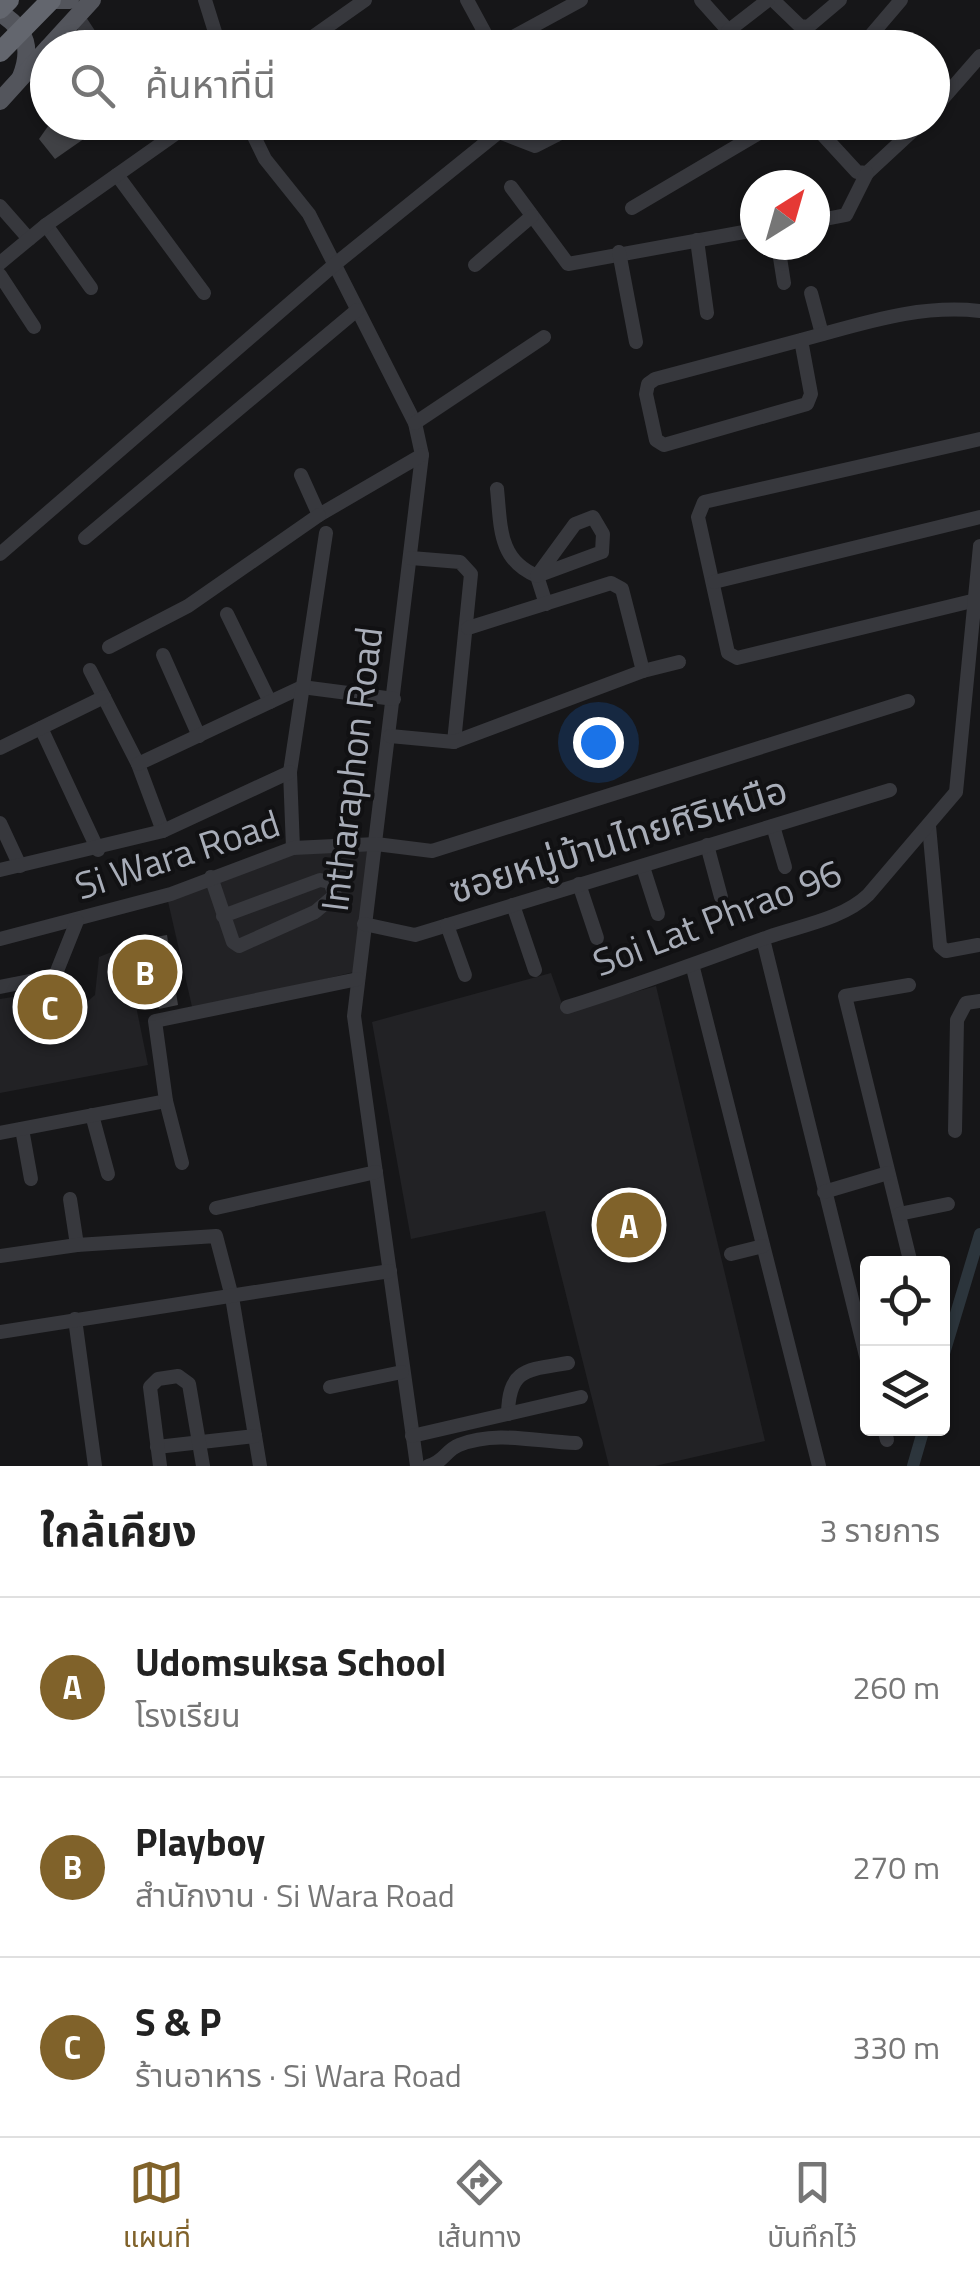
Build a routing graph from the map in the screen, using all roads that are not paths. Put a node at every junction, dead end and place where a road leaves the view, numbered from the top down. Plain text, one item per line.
1 (9, 0) edge
2 (48, 0) edge
3 (92, 0) edge
4 (205, 0) edge
5 (365, 0) edge
6 (467, 0) edge
7 (582, 0) edge
8 (701, 0) edge
9 (770, 0) edge
10 (840, 0) edge
11 (902, 0) edge
12 (74, 8) edge
13 (0, 11) edge
14 (60, 30) edge
15 (87, 30) edge
16 (214, 30) edge
17 (322, 30) edge
18 (483, 30) edge
19 (526, 30) edge
20 (727, 30) edge
21 (743, 30) edge
22 (876, 30) edge
23 (0, 52) edge
24 (980, 56) edge
25 (30, 60) edge
26 (30, 74) edge
27 (950, 90) edge
28 (0, 101) edge
29 (166, 140) edge
30 (256, 140) edge
31 (490, 140) edge
32 (519, 140) edge
33 (546, 140) edge
34 (747, 140) edge
35 (828, 140) edge
36 (903, 140) edge
37 (868, 173) junction
38 (117, 174) junction
39 (511, 187) dead end
40 (0, 206) edge
41 (632, 208) dead end
42 (532, 216) junction
43 (830, 217) edge
44 (46, 225) junction
45 (740, 233) edge
46 (29, 239) junction
47 (697, 240) junction
48 (620, 252) junction
49 (780, 260) edge
50 (0, 263) edge
51 (334, 265) junction
52 (474, 265) dead end
53 (0, 275) edge
54 (784, 283) dead end
55 (91, 288) dead end
56 (204, 293) dead end
57 (811, 293) dead end
58 (357, 310) junction
59 (980, 311) edge
60 (707, 313) dead end
61 (34, 327) dead end
62 (822, 334) junction
63 (544, 337) dead end
64 (801, 340) junction
65 (636, 342) dead end
66 (415, 423) junction
67 (980, 439) edge
68 (422, 454) junction
69 (301, 475) dead end
70 (497, 489) dead end
71 (319, 516) junction
72 (980, 517) edge
73 (326, 533) dead end
74 (85, 538) dead end
75 (980, 546) edge
76 (0, 554) edge
77 (412, 558) junction
78 (537, 576) junction
79 (714, 582) junction
80 (978, 599) edge
81 (546, 604) junction
82 (227, 614) dead end
83 (468, 628) junction
84 (109, 647) dead end
85 (163, 655) dead end
86 (679, 662) dead end
87 (90, 670) dead end
88 (643, 671) junction
89 (302, 687) junction
90 (104, 698) junction
91 (394, 700) junction
92 (908, 701) dead end
93 (270, 702) junction
94 (41, 728) junction
95 (199, 736) junction
96 (390, 736) junction
97 (454, 742) junction
98 (0, 748) edge
99 (138, 764) junction
100 (290, 772) junction
101 (890, 790) dead end
102 (0, 823) edge
103 (773, 826) junction
104 (929, 826) junction
105 (163, 831) junction
106 (376, 844) junction
107 (706, 845) junction
108 (294, 848) junction
109 (98, 850) junction
110 (20, 866) junction
111 (785, 866) dead end
112 (644, 867) junction
113 (0, 870) edge
114 (210, 877) junction
115 (579, 884) junction
116 (721, 897) dead end
117 (513, 904) junction
118 (658, 914) dead end
119 (222, 916) junction
120 (78, 921) junction
121 (364, 924) junction
122 (447, 925) junction
123 (597, 938) dead end
124 (0, 939) edge
125 (763, 939) junction
126 (978, 946) edge
127 (693, 968) junction
128 (535, 970) dead end
129 (465, 975) dead end
130 (358, 978) junction
131 (909, 984) dead end
132 (0, 987) edge
133 (980, 1001) edge
134 (568, 1008) dead end
135 (166, 1101) junction
136 (92, 1116) junction
137 (22, 1129) junction
138 (955, 1130) dead end
139 (0, 1133) edge
140 (182, 1163) dead end
141 (376, 1172) junction
142 (888, 1173) junction
143 (108, 1174) dead end
144 (31, 1179) dead end
145 (824, 1192) junction
146 (70, 1199) dead end
147 (948, 1204) dead end
148 (216, 1208) dead end
149 (899, 1214) junction
150 (78, 1246) junction
151 (762, 1246) junction
152 (730, 1254) dead end
153 (0, 1256) edge
154 (909, 1256) edge
155 (390, 1271) junction
156 (232, 1296) junction
157 (75, 1319) junction
158 (0, 1332) edge
159 (863, 1346) edge
160 (568, 1364) dead end
161 (402, 1372) junction
162 (330, 1386) dead end
163 (581, 1398) dead end
164 (508, 1414) junction
165 (256, 1436) junction
166 (412, 1436) junction
167 (199, 1442) junction
168 (576, 1443) dead end
169 (157, 1447) junction
170 (95, 1466) edge
171 (160, 1466) edge
172 (203, 1466) edge
173 (260, 1466) edge
174 (417, 1466) edge
175 (428, 1466) edge
176 (819, 1466) edge

1 - 13 highway
2 - 12 main road
2 - 23 highway
3 - 12 main road
4 - 16 street
5 - 17 street
6 - 18 street
7 - 19 street
8 - 20 street
9 - 10 street
9 - 21 street
11 - 22 street
12 - 14 main road
12 - 15 street
13 - 25 main road
24 - 27 street
26 - 28 main road
29 - 38 street
30 - 51 street, Intharaphon Road
31 - 51 street
32 - 33 street
34 - 41 street
35 - 37 street
36 - 37 street
37 - 43 street
38 - 44 street
38 - 56 street
39 - 42 street
40 - 46 street
42 - 48 street
42 - 52 street
44 - 46 street
44 - 55 street
45 - 47 street
46 - 50 street
47 - 48 street
47 - 60 street
48 - 65 street
49 - 54 street
51 - 58 street, Intharaphon Road
51 - 76 street
53 - 61 street
57 - 62 street
58 - 66 street, Intharaphon Road
58 - 74 street
59 - 62 street
62 - 64 street
63 - 66 street
64 - 64 street
66 - 68 street, Intharaphon Road
67 - 79 street
68 - 71 street
68 - 77 street, Intharaphon Road
69 - 71 street
70 - 78 street
71 - 84 street
72 - 79 street
73 - 89 street
75 - 80 street, Soi Lat Phrao 96
77 - 83 street
77 - 91 street, Intharaphon Road
78 - 78 street
78 - 81 street
79 - 80 street
80 - 104 street, Soi Lat Phrao 96
81 - 83 street
81 - 88 street
82 - 93 street
83 - 97 street
85 - 95 street
86 - 88 street
87 - 90 street
88 - 97 street
89 - 91 street
89 - 93 street
89 - 100 street
90 - 94 street
90 - 99 street
91 - 96 street, Intharaphon Road
92 - 106 street, Si Wara Road
93 - 95 street
94 - 98 street
94 - 109 street
95 - 99 street
96 - 97 street
96 - 106 street, Intharaphon Road
99 - 105 street
100 - 105 street
100 - 108 street
101 - 103 street, ซอยหมู่บ้านไทยศิริเหนือ
102 - 110 street
103 - 107 street, ซอยหมู่บ้านไทยศิริเหนือ
103 - 111 street
104 - 125 street, Soi Lat Phrao 96
104 - 126 street
105 - 109 street
106 - 108 street, Si Wara Road
106 - 121 street, Intharaphon Road
107 - 112 street, ซอยหมู่บ้านไทยศิริเหนือ
107 - 116 street
108 - 114 street, Si Wara Road
109 - 110 street
110 - 113 street
112 - 115 street, ซอยหมู่บ้านไทยศิริเหนือ
112 - 118 street
114 - 119 street
114 - 120 street, Si Wara Road
115 - 117 street, ซอยหมู่บ้านไทยศิริเหนือ
115 - 123 street
117 - 122 street, ซอยหมู่บ้านไทยศิริเหนือ
117 - 128 street
119 - 119 street
120 - 124 street, Si Wara Road
120 - 132 street
121 - 122 street, ซอยหมู่บ้านไทยศิริเหนือ
121 - 130 street, Intharaphon Road
122 - 129 street
125 - 127 street, Soi Lat Phrao 96
125 - 145 street
127 - 134 street, Soi Lat Phrao 96
127 - 151 street
130 - 135 street
130 - 141 street, Intharaphon Road
131 - 142 street
133 - 138 street
135 - 136 street
135 - 140 street
136 - 137 street
136 - 143 street
137 - 139 street
137 - 144 street
141 - 148 street
141 - 155 street, Intharaphon Road
142 - 145 street
142 - 149 street
145 - 159 street
146 - 150 street
147 - 149 street
149 - 154 street
150 - 153 street
150 - 156 street
151 - 152 street
151 - 176 street
155 - 156 street
155 - 161 street, Intharaphon Road
156 - 157 street
156 - 165 street
157 - 158 street
157 - 170 street
160 - 164 street
161 - 162 street
161 - 166 street, Intharaphon Road
163 - 164 street
164 - 166 street
165 - 167 street
165 - 173 street
166 - 174 street, Intharaphon Road
167 - 169 street
167 - 169 street
167 - 172 street
168 - 175 street
169 - 171 street

